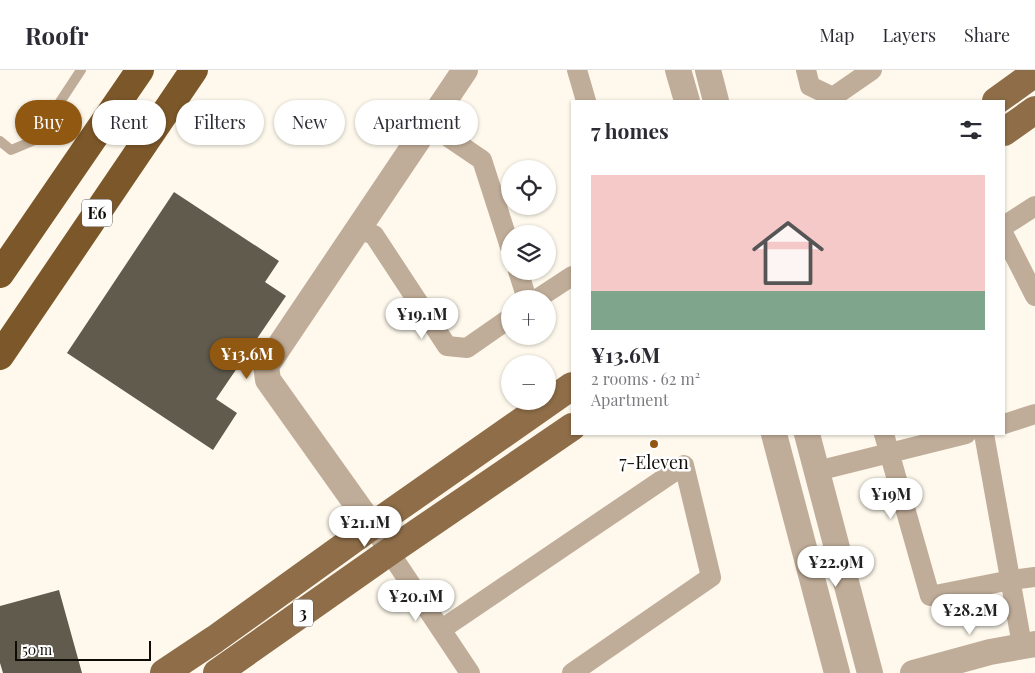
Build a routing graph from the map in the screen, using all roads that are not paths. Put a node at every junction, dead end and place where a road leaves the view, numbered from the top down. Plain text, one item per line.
1 (82, 70) edge
2 (140, 70) edge
3 (194, 70) edge
4 (465, 70) edge
5 (577, 70) edge
6 (678, 70) edge
7 (708, 70) edge
8 (806, 70) edge
9 (872, 70) edge
10 (1035, 73) edge
11 (445, 100) edge
12 (586, 100) edge
13 (686, 100) edge
14 (716, 100) edge
15 (997, 100) edge
16 (1035, 110) edge
17 (1005, 131) edge
18 (0, 141) edge
19 (415, 145) edge
20 (460, 145) edge
21 (1035, 206) edge
22 (503, 225) edge
23 (1005, 225) edge
24 (359, 229) junction
25 (1005, 237) edge
26 (0, 274) edge
27 (571, 277) edge
28 (551, 290) edge
29 (1035, 296) edge
30 (501, 324) edge
31 (0, 356) edge
32 (571, 387) edge
33 (1035, 414) edge
34 (1005, 424) edge
35 (571, 428) edge
36 (774, 435) edge
37 (807, 435) edge
38 (884, 435) edge
39 (962, 435) edge
40 (984, 435) edge
41 (890, 453) junction
42 (817, 471) junction
43 (372, 526) junction
44 (389, 552) junction
45 (1035, 577) edge
46 (1011, 580) junction
47 (442, 629) junction
48 (1029, 645) edge
49 (164, 673) edge
50 (217, 673) edge
51 (470, 673) edge
52 (572, 673) edge
53 (837, 673) edge
54 (870, 673) edge
55 (912, 673) edge

1 - 18 lane
2 - 26 highway, E6
3 - 31 highway, E6
4 - 11 street
5 - 12 street
6 - 13 street
7 - 14 street
8 - 9 street
10 - 15 main road
16 - 17 main road
19 - 24 street
20 - 22 street
21 - 23 street
24 - 30 street
24 - 43 street
25 - 29 street
27 - 28 street
32 - 43 main road, 3
33 - 34 street
35 - 44 main road, 3
36 - 53 street
37 - 42 street
38 - 41 street
39 - 41 street
40 - 46 street
41 - 42 street
41 - 46 street
42 - 54 street
43 - 44 street
43 - 49 main road, 3
44 - 47 street
44 - 50 main road, 3
45 - 46 street
46 - 48 street
47 - 51 street
47 - 52 street
48 - 55 street

